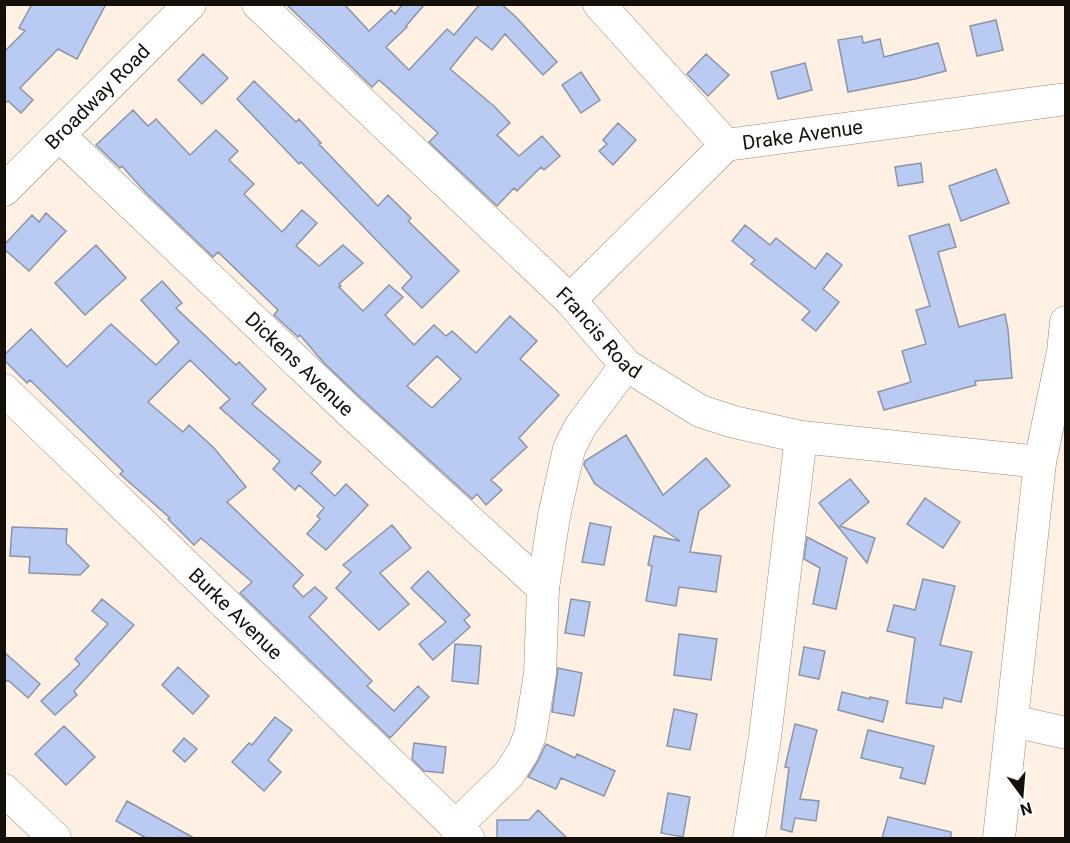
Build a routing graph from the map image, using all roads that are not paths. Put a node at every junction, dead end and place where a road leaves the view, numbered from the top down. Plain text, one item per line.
1 (190, 4) edge
2 (258, 4) edge
3 (599, 4) edge
4 (1065, 99) edge
5 (59, 135) junction
6 (726, 145) junction
7 (4, 190) edge
8 (570, 300) junction
9 (1065, 322) edge
10 (626, 365) junction
11 (4, 390) edge
12 (801, 437) junction
13 (1040, 462) junction
14 (543, 588) junction
15 (1013, 721) junction
16 (1065, 733) edge
17 (4, 790) edge
18 (461, 833) edge
19 (55, 838) edge
20 (749, 838) edge
21 (999, 838) edge

1 - 5 street, Broadway Road
2 - 8 street, Francis Road
3 - 6 street, Drake Avenue
4 - 6 street, Drake Avenue
5 - 7 street, Broadway Road
5 - 14 street, Dickens Avenue
6 - 8 street
8 - 10 street, Francis Road
9 - 13 street
10 - 12 street, Francis Road
10 - 14 street
11 - 18 street, Burke Avenue
12 - 13 street, Francis Road
12 - 20 street
13 - 15 street
14 - 18 street
15 - 16 street
15 - 21 street
17 - 19 street

